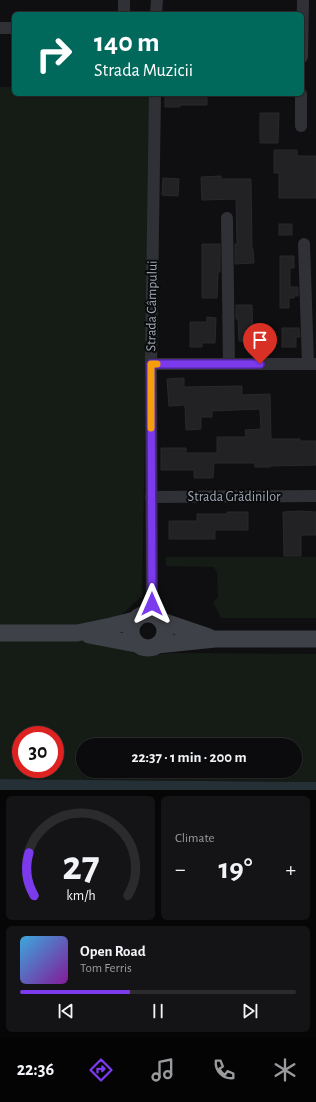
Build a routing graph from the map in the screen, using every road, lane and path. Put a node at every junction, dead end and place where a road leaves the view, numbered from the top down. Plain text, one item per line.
1 (124, 0) edge
2 (156, 0) edge
3 (303, 0) edge
4 (124, 12) edge
5 (156, 12) edge
6 (303, 12) edge
7 (0, 28) edge
8 (12, 28) edge
9 (155, 96) edge
10 (301, 96) edge
11 (301, 126) dead end
12 (227, 218) dead end
13 (304, 244) dead end
14 (151, 364) junction
15 (229, 364) junction
16 (312, 364) edge
17 (316, 496) edge
18 (151, 497) junction
19 (157, 617) junction
20 (135, 620) junction
21 (0, 633) edge
22 (77, 633) junction
23 (215, 639) junction
24 (316, 640) edge
25 (136, 644) junction
26 (157, 646) junction

1 - 4 street
2 - 5 street
3 - 6 street
7 - 8 street
9 - 14 street, Strada Câmpului
10 - 11 street
12 - 15 street
13 - 16 street
14 - 15 street
14 - 18 street, Strada Câmpului
15 - 16 street
17 - 18 street, Strada Grădinilor
18 - 19 street, Strada Câmpului
19 - 20 main road
19 - 23 main road
19 - 26 main road
20 - 22 main road
20 - 25 main road
21 - 22 main road
22 - 25 main road
23 - 24 main road
23 - 26 main road
25 - 26 main road

